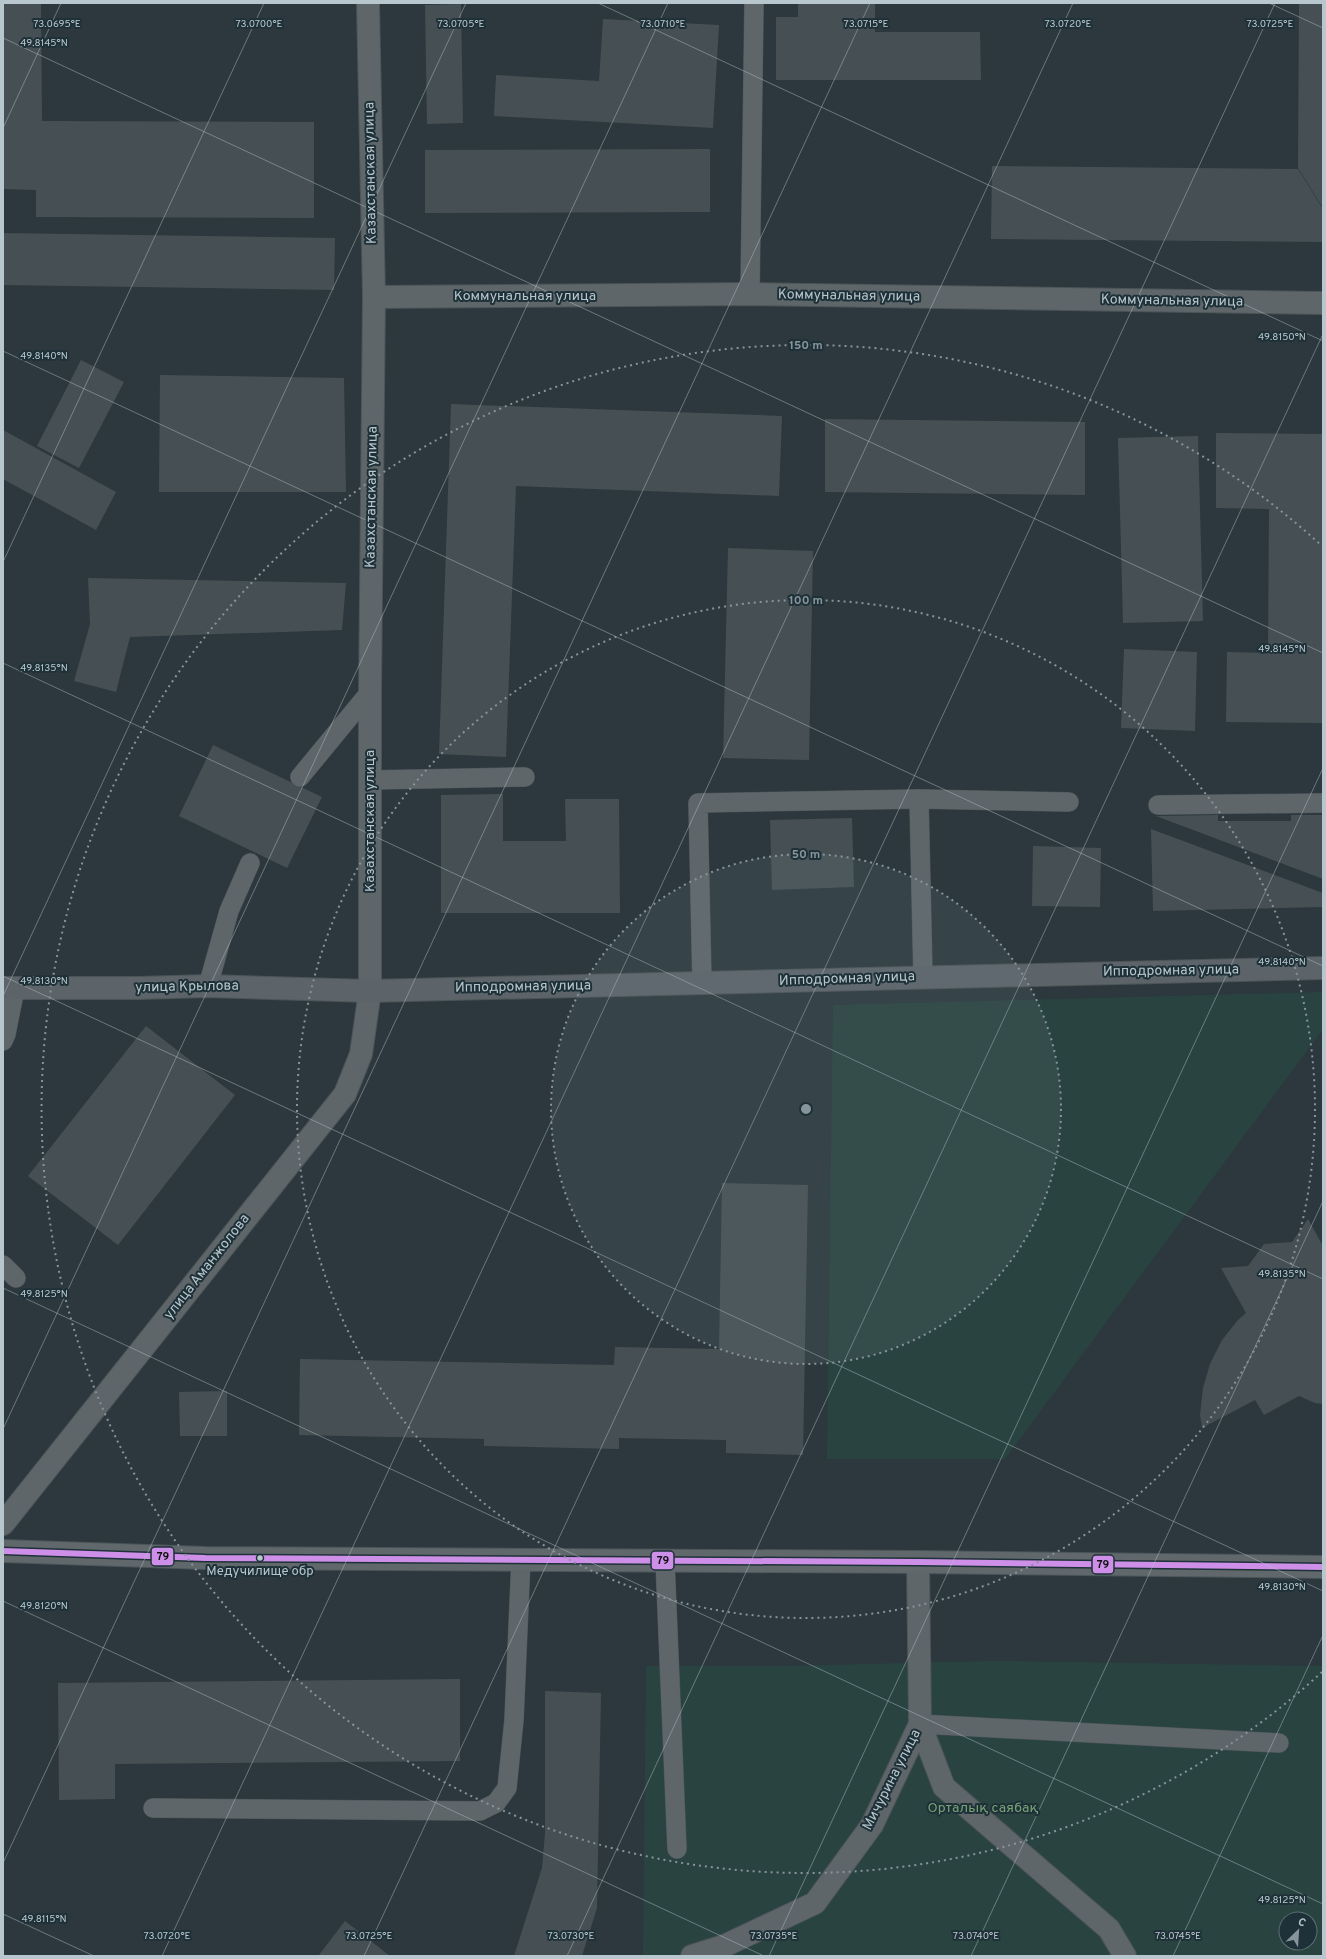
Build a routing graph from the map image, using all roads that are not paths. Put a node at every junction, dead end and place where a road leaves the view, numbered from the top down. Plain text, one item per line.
1 (368, 3) edge
2 (754, 3) edge
3 (750, 294) junction
4 (374, 297) junction
5 (1323, 303) edge
6 (370, 692) junction
7 (300, 777) dead end
8 (525, 777) dead end
9 (370, 780) junction
10 (918, 799) junction
11 (1069, 802) dead end
12 (1323, 803) edge
13 (1158, 805) dead end
14 (250, 863) dead end
15 (1323, 968) edge
16 (923, 977) junction
17 (702, 983) junction
18 (208, 986) junction
19 (9, 988) edge
20 (370, 991) junction
21 (3, 1041) edge
22 (3, 1524) edge
23 (3, 1551) edge
24 (521, 1560) junction
25 (665, 1561) junction
26 (918, 1562) junction
27 (1323, 1567) edge
28 (920, 1724) junction
29 (1279, 1743) dead end
30 (153, 1808) dead end
31 (677, 1849) dead end
32 (692, 1956) edge
33 (1125, 1956) edge

1 - 4 street, Казахстанская улица
2 - 3 lane
3 - 4 street, Коммунальная улица
3 - 5 street, Коммунальная улица
4 - 6 street, Казахстанская улица
6 - 7 lane
6 - 9 street, Казахстанская улица
8 - 9 lane
9 - 20 street, Казахстанская улица
10 - 11 lane
10 - 16 lane
10 - 17 lane
12 - 13 lane
14 - 18 lane
15 - 16 street, Ипподромная улица
16 - 17 street, Ипподромная улица
17 - 20 street, Ипподромная улица
18 - 19 street, улица Крылова
18 - 20 street, улица Крылова
19 - 21 lane
20 - 22 street, улица Аманжолова
23 - 24 main road
24 - 25 main road
24 - 30 lane
25 - 26 main road
25 - 31 lane
26 - 27 main road
26 - 28 street
28 - 29 lane
28 - 32 street, Мичурина улица
28 - 33 street

